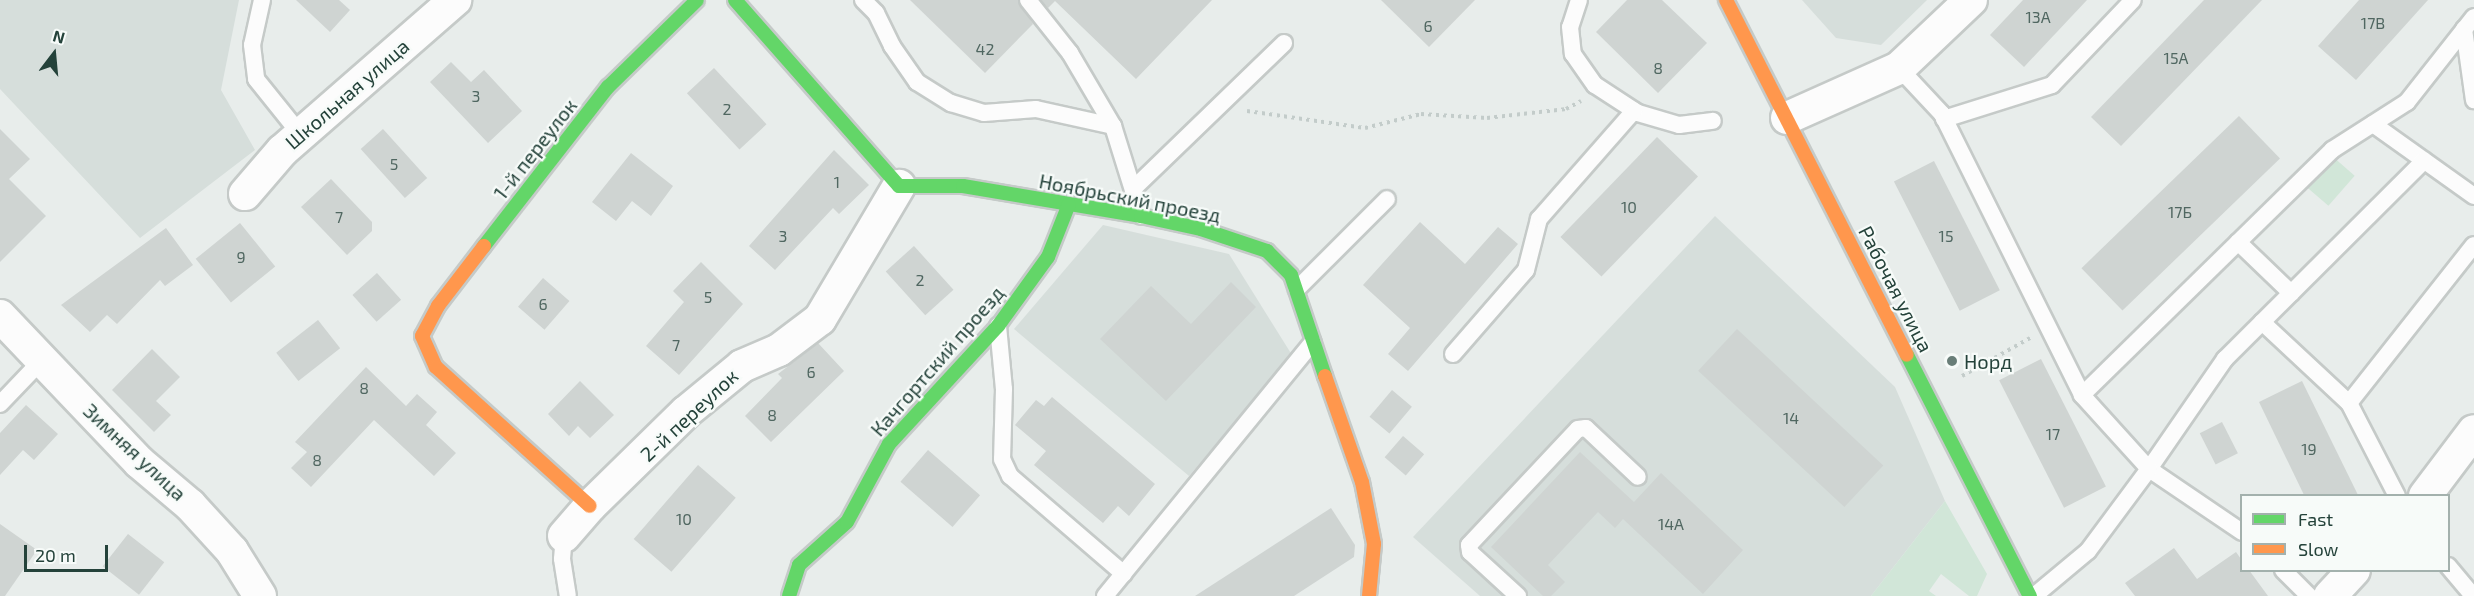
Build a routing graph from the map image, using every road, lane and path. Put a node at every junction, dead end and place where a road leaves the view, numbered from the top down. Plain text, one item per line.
1 (262, 0) edge
2 (455, 0) edge
3 (697, 0) edge
4 (735, 0) edge
5 (863, 0) edge
6 (1028, 0) edge
7 (1579, 0) edge
8 (1726, 0) edge
9 (1971, 0) edge
10 (2133, 0) edge
11 (2469, 23) edge
12 (1284, 43) dead end
13 (1899, 68) junction
14 (1604, 90) junction
15 (2474, 100) edge
16 (1226, 101) junction
17 (1634, 111) junction
18 (1786, 118) junction
19 (1944, 119) junction
20 (1713, 121) dead end
21 (2373, 124) junction
22 (1113, 126) junction
23 (301, 135) junction
24 (2424, 161) junction
25 (898, 186) junction
26 (1133, 189) junction
27 (245, 194) dead end
28 (2474, 196) edge
29 (1387, 199) dead end
30 (1069, 204) junction
31 (1141, 216) junction
32 (2238, 242) junction
33 (2474, 245) edge
34 (1297, 289) junction
35 (2291, 293) junction
36 (0, 316) edge
37 (2262, 322) junction
38 (998, 326) junction
39 (2049, 328) junction
40 (1314, 342) junction
41 (1453, 354) dead end
42 (42, 360) junction
43 (1962, 376) dead end
44 (2082, 394) junction
45 (2349, 403) junction
46 (0, 404) edge
47 (2474, 431) edge
48 (2149, 469) junction
49 (1638, 477) dead end
50 (2396, 494) edge
51 (2426, 494) edge
52 (590, 506) junction
53 (2240, 531) edge
54 (564, 536) joint
55 (2450, 568) edge
56 (2285, 572) edge
57 (2352, 572) edge
58 (1124, 573) junction
59 (2028, 594) edge
60 (260, 596) edge
61 (568, 596) edge
62 (789, 596) edge
63 (1106, 596) edge
64 (1369, 596) edge
65 (1518, 596) edge
66 (2310, 596) edge
67 (2330, 596) edge
68 (2473, 596) edge

1 - 23 lane
2 - 23 street, Школьная улица
3 - 52 street, 1-й переулок
4 - 25 street
5 - 22 lane
6 - 22 lane
7 - 14 lane
8 - 18 street, Рабочая улица
9 - 13 street
10 - 19 lane
11 - 15 lane
11 - 21 lane
12 - 16 lane
13 - 18 street
13 - 19 lane
14 - 16 path
14 - 17 lane
16 - 26 lane
17 - 20 lane
17 - 41 lane
18 - 59 street, Рабочая улица
19 - 39 lane
21 - 24 lane
21 - 32 lane
22 - 26 lane
23 - 27 street, Школьная улица
24 - 28 lane
24 - 35 lane
25 - 30 street, Ноябрьский проезд
25 - 52 street, 2-й переулок
26 - 31 lane
29 - 34 lane
30 - 31 street, Ноябрьский проезд
30 - 38 street, Качгортский проезд
31 - 34 street, Ноябрьский проезд
32 - 35 lane
32 - 44 lane
33 - 45 lane
34 - 40 street, Ноябрьский проезд
35 - 37 lane
36 - 42 street, Зимняя улица
37 - 45 lane
37 - 48 lane
38 - 58 lane
38 - 62 street, Качгортский проезд
39 - 43 path
39 - 44 lane
40 - 58 lane
40 - 64 street, Ноябрьский проезд
42 - 46 lane
42 - 60 street, Зимняя улица
44 - 48 lane
45 - 50 lane
47 - 51 street
48 - 53 lane
48 - 59 lane
49 - 65 lane
52 - 54 street, 2-й переулок
54 - 61 lane
55 - 68 lane
56 - 66 lane
57 - 67 street
58 - 63 lane

